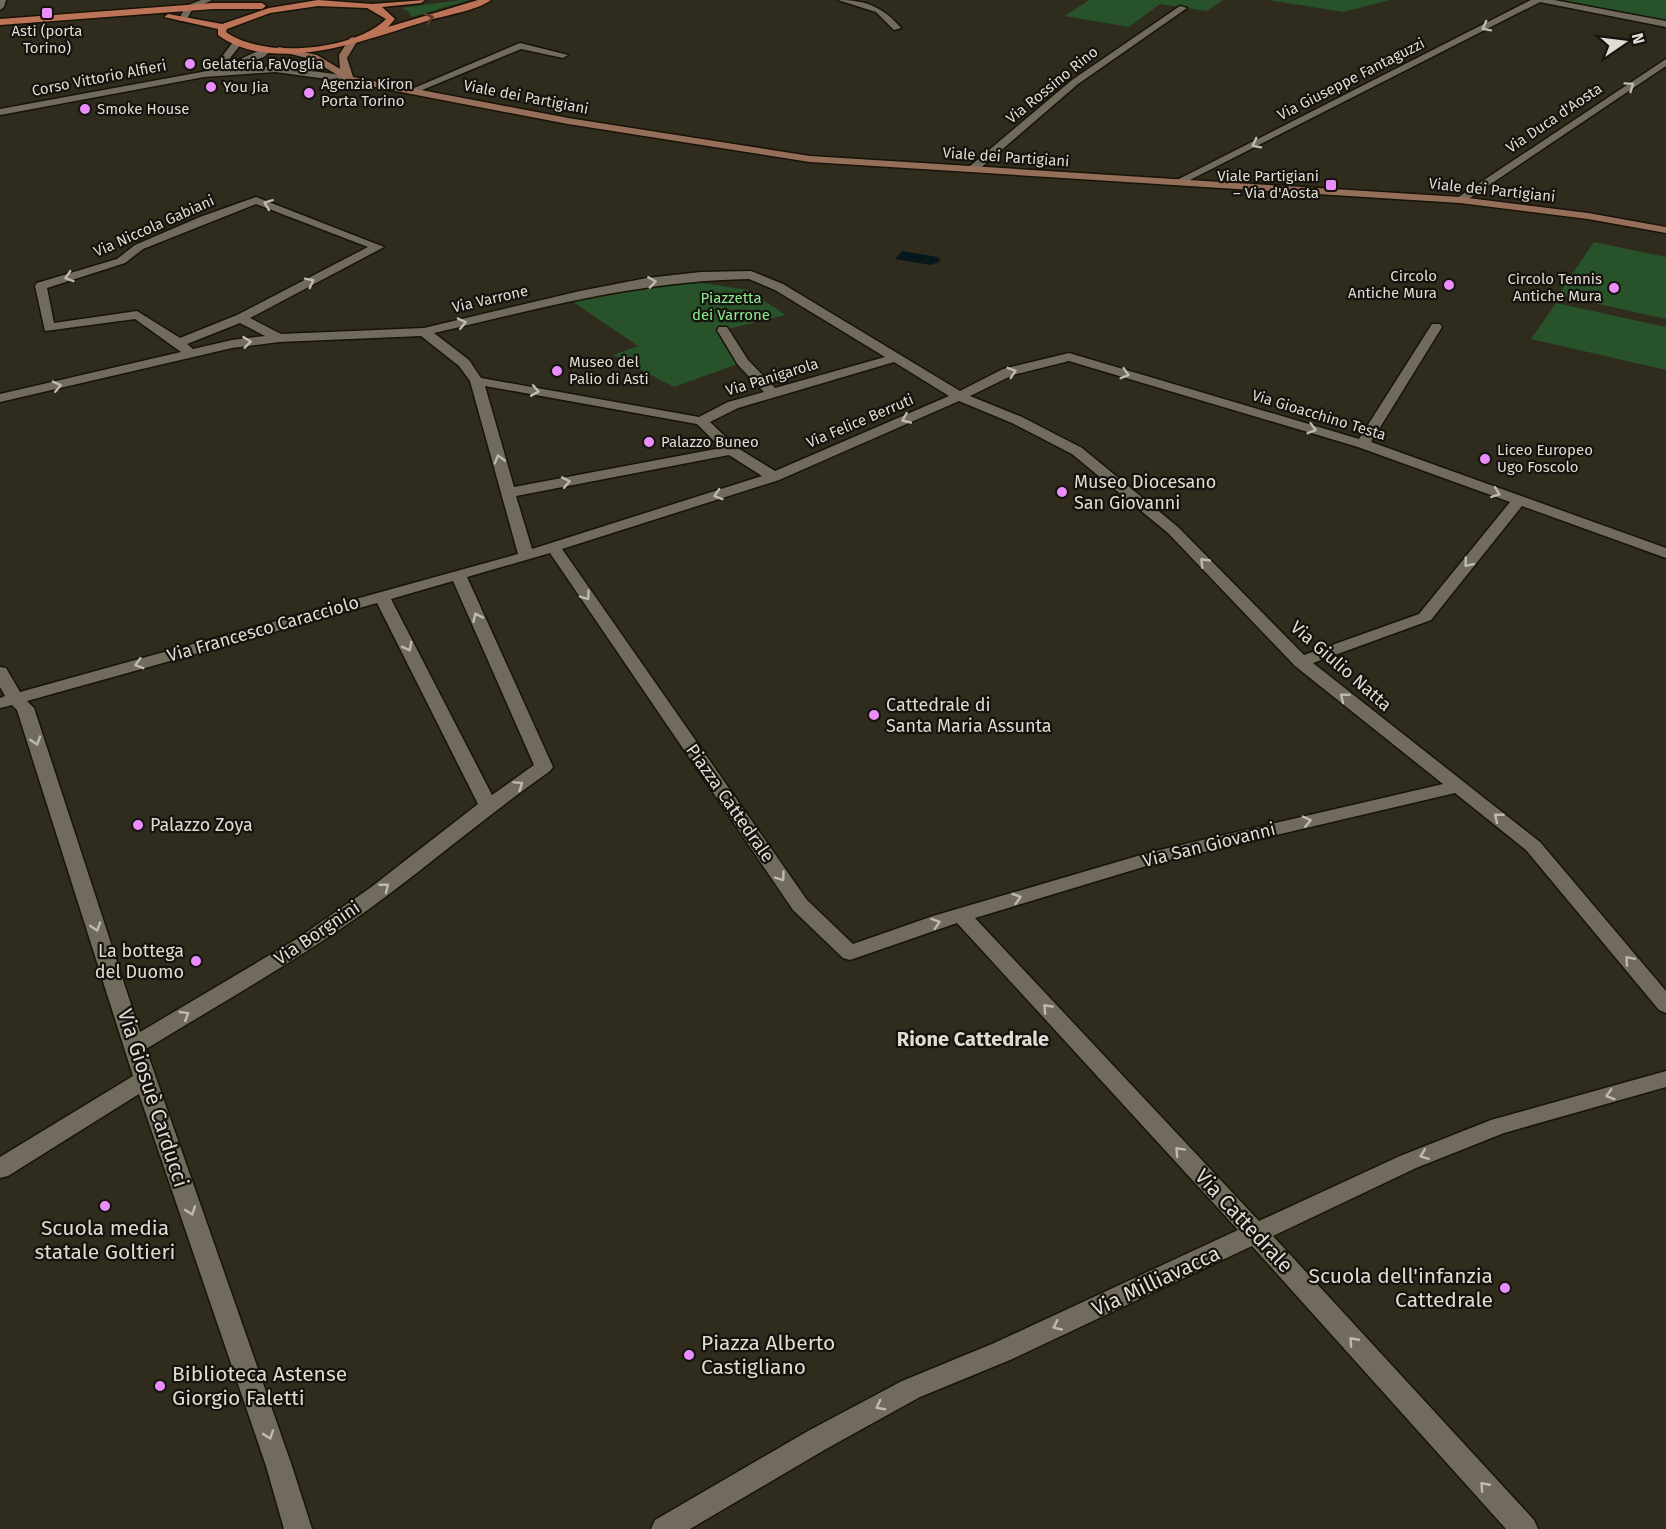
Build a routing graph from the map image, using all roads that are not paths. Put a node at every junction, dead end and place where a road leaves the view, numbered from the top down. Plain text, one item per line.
1 (2, 0) edge
2 (208, 0) edge
3 (421, 0) edge
4 (487, 0) edge
5 (842, 0) edge
6 (1539, 0) edge
7 (292, 6) junction
8 (373, 6) junction
9 (0, 7) edge
10 (189, 8) junction
11 (1183, 8) dead end
12 (118, 14) junction
13 (183, 19) junction
14 (0, 22) edge
15 (1666, 24) edge
16 (223, 27) junction
17 (897, 28) dead end
18 (373, 35) junction
19 (353, 40) junction
20 (236, 44) junction
21 (266, 50) junction
22 (279, 50) junction
23 (563, 54) dead end
24 (1666, 62) edge
25 (204, 74) junction
26 (349, 79) junction
27 (412, 91) junction
28 (0, 112) edge
29 (973, 169) junction
30 (1176, 183) junction
31 (1460, 200) junction
32 (1666, 230) edge
33 (240, 318) junction
34 (1436, 327) dead end
35 (723, 330) dead end
36 (424, 332) junction
37 (279, 338) junction
38 (178, 343) junction
39 (189, 354) junction
40 (894, 358) junction
41 (477, 381) junction
42 (771, 392) junction
43 (959, 396) junction
44 (0, 398) edge
45 (701, 421) junction
46 (1363, 444) junction
47 (731, 450) junction
48 (774, 477) junction
49 (508, 493) junction
50 (1518, 501) junction
51 (553, 548) junction
52 (1666, 553) edge
53 (526, 556) junction
54 (458, 574) junction
55 (381, 595) junction
56 (1301, 662) junction
57 (0, 672) edge
58 (8, 701) edge
59 (1460, 786) junction
60 (488, 806) junction
61 (962, 915) junction
62 (1666, 1005) edge
63 (135, 1045) junction
64 (145, 1079) junction
65 (1666, 1079) edge
66 (0, 1170) edge
67 (1256, 1234) junction
68 (297, 1529) edge
69 (665, 1529) edge
70 (1524, 1529) edge

1 - 9 street
2 - 10 street
3 - 8 main road
18 -> 4 main road
5 - 17 street
6 - 15 street
6 -> 30 street, Via Giuseppe Fantaguzzi
7 - 8 main road
7 - 10 main road
7 - 16 main road
8 - 18 main road
10 - 12 main road
10 - 13 street
11 - 29 street, Via Rossino Rino
12 - 13 main road
12 - 14 main road
13 - 16 main road
16 - 20 main road
18 - 19 main road
19 - 22 main road
19 - 26 street
20 - 21 main road
20 - 25 street, Corso Vittorio Alfieri
21 - 22 main road
21 - 25 street, Corso Vittorio Alfieri
22 - 26 street, Viale dei Partigiani
23 - 27 street
31 -> 24 street, Via Duca d'Aosta
25 - 26 street, Corso Vittorio Alfieri
25 - 28 street, Corso Vittorio Alfieri
26 - 27 street, Viale dei Partigiani
27 - 29 street, Viale dei Partigiani
29 - 30 street, Viale dei Partigiani
30 - 31 street, Viale dei Partigiani
31 - 32 street, Viale dei Partigiani
33 - 37 street
33 - 38 street
33 -> 38 street, Via Niccola Gabiani
34 - 46 street
35 - 42 street
36 - 37 street, Via Varrone
36 -> 40 street, Via Varrone
36 - 41 street
39 -> 37 street, Via Varrone
38 - 39 street, Via Niccola Gabiani
44 -> 39 street, Via Varrone
40 - 42 street, Via Panigarola
40 - 43 street, Via Varrone
41 -> 45 street
49 -> 41 street
42 - 45 street, Via Panigarola
43 -> 46 street, Via Gioacchino Testa
43 -> 48 street, Via Felice Berruti
56 -> 43 street, Via Giulio Natta
45 - 47 street
46 -> 50 street, Via Gioacchino Testa
47 - 48 street
49 -> 47 street
48 -> 51 street
49 - 53 street
50 - 52 street, Via Gioacchino Testa
50 -> 56 street
51 - 53 street
51 -> 61 street, Piazza Cattedrale
53 - 54 street, Via Francesco Caracciolo
54 - 55 street, Via Francesco Caracciolo
60 -> 54 street
55 -> 58 street, Via Francesco Caracciolo
55 -> 60 street
59 -> 56 street, Via Giulio Natta
57 - 58 street, Via Giosuè Carducci
58 -> 63 street, Via Giosuè Carducci
61 -> 59 street, Via San Giovanni
62 -> 59 street, Via Giulio Natta
63 -> 60 street, Via Borgnini
67 -> 61 street, Via Cattedrale
63 - 64 street, Via Giosuè Carducci
64 - 66 street
64 -> 68 street, Via Giosuè Carducci
65 -> 67 street, Via Milliavacca
67 -> 69 street, Via Milliavacca
70 -> 67 street, Via Cattedrale

